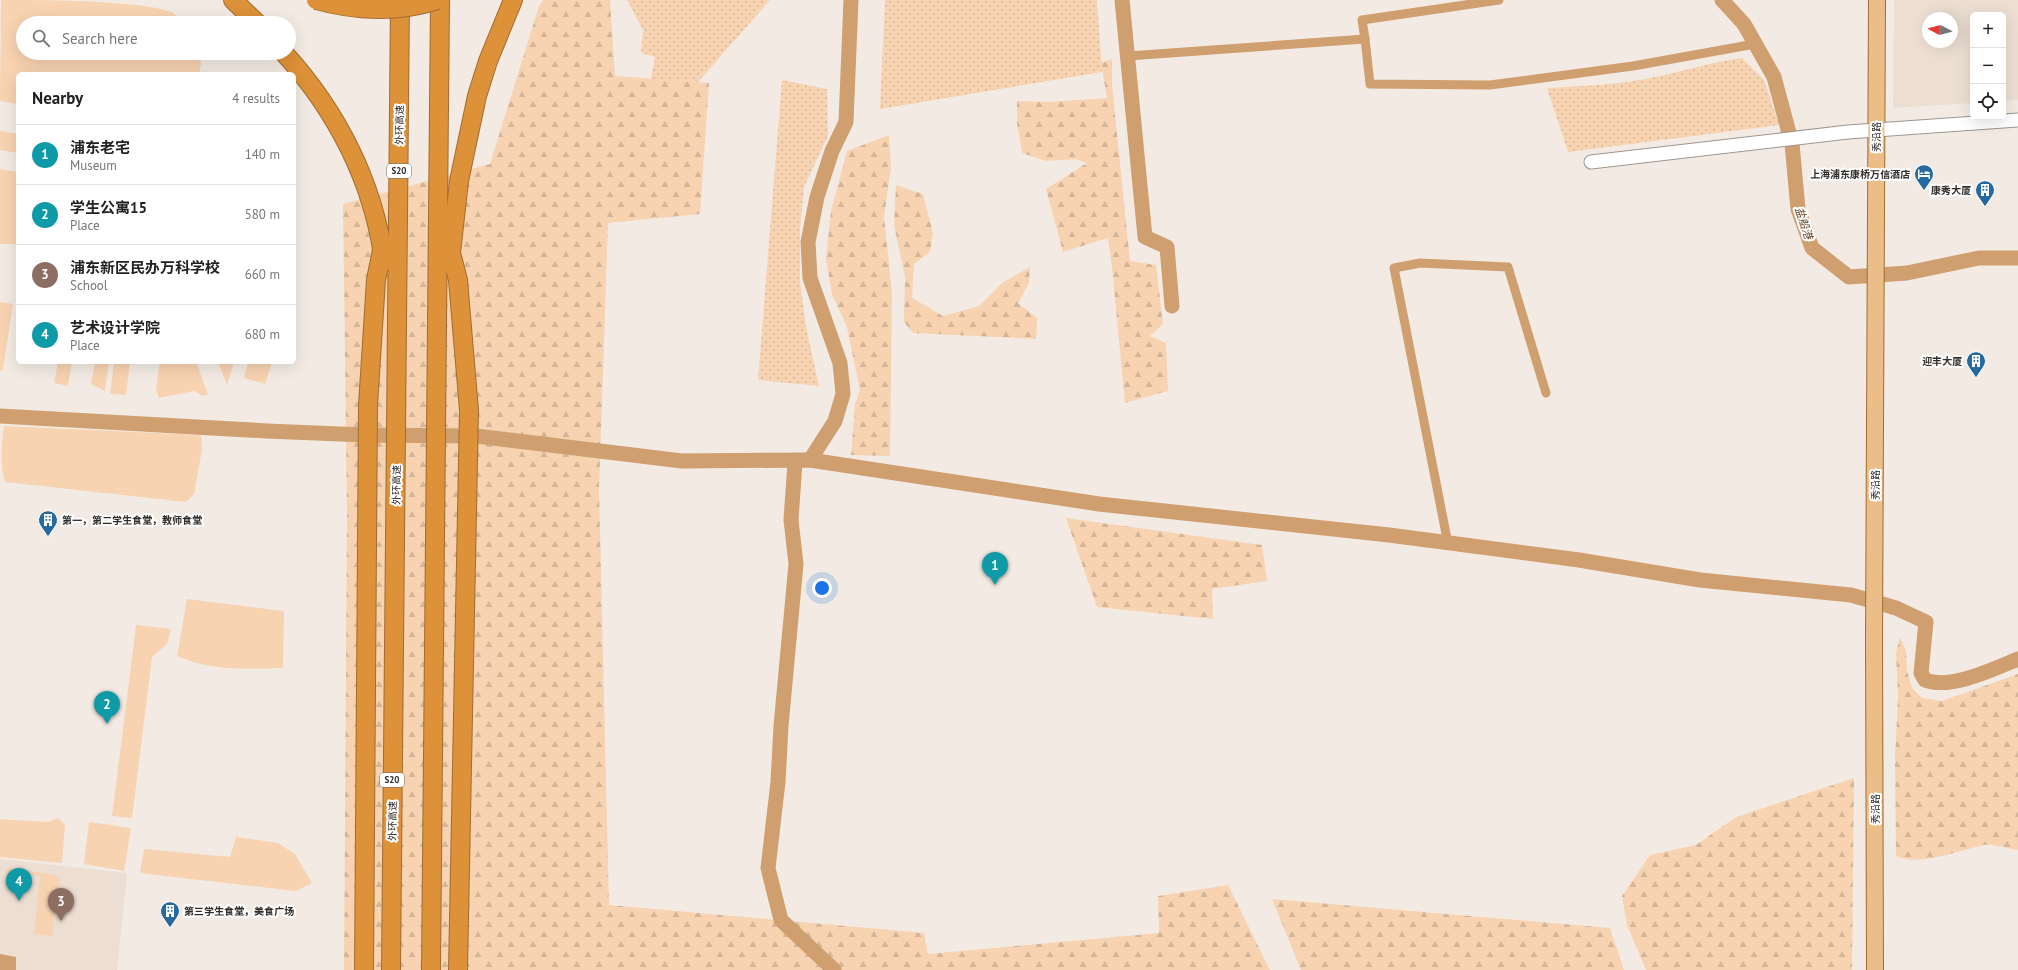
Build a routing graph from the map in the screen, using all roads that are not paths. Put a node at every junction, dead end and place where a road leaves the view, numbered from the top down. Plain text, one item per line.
1 (233, 0) edge
2 (240, 0) edge
3 (316, 0) edge
4 (400, 0) edge
5 (437, 0) edge
6 (440, 0) edge
7 (513, 0) edge
8 (1877, 0) edge
9 (250, 16) edge
10 (251, 16) edge
11 (290, 60) edge
12 (2018, 120) edge
13 (1876, 130) junction
14 (1591, 162) dead end
15 (382, 250) junction
16 (451, 253) junction
17 (438, 278) junction
18 (397, 342) junction
19 (364, 970) edge
20 (390, 970) edge
21 (431, 970) edge
22 (458, 970) edge
23 (1875, 970) edge

1 - 9 highway
2 - 10 highway
3 - 5 highway, bridge
4 - 18 highway, 外环高速 / S20
6 - 17 highway
7 - 16 highway
8 - 13 main road, 秀沿路
11 - 15 highway
12 - 13 street
13 - 14 street
13 - 23 main road, 秀沿路
15 - 18 highway
15 - 19 highway
16 - 17 highway
16 - 22 highway
17 - 21 highway
18 - 20 highway, 外环高速 / S20

